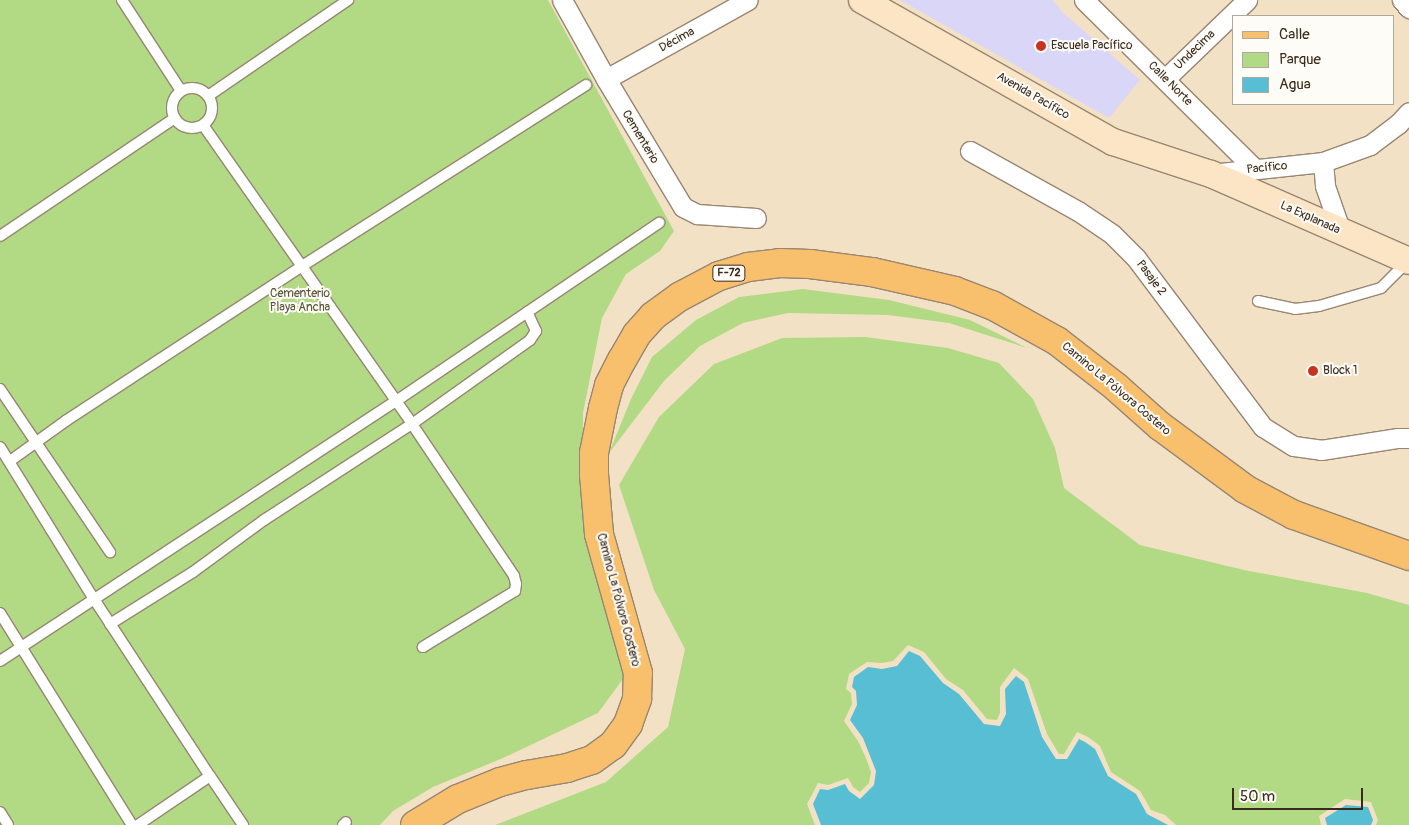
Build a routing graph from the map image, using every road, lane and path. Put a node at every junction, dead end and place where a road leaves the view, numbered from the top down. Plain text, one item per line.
1 (122, 0) edge
2 (348, 0) edge
3 (562, 0) edge
4 (748, 0) edge
5 (863, 0) edge
6 (1084, 0) edge
7 (1247, 0) edge
8 (1402, 0) edge
9 (1409, 8) edge
10 (1165, 78) junction
11 (606, 79) junction
12 (586, 85) dead end
13 (181, 91) junction
14 (208, 96) junction
15 (1409, 112) edge
16 (175, 118) junction
17 (203, 125) junction
18 (970, 151) dead end
19 (1323, 162) junction
20 (1255, 169) junction
21 (1211, 174) junction
22 (756, 218) dead end
23 (659, 223) dead end
24 (1341, 232) junction
25 (0, 236) edge
26 (1409, 261) edge
27 (302, 266) junction
28 (1258, 301) dead end
29 (527, 312) junction
30 (0, 389) edge
31 (396, 401) junction
32 (412, 424) junction
33 (1409, 438) edge
34 (37, 442) junction
35 (0, 447) edge
36 (10, 461) junction
37 (110, 552) dead end
38 (1409, 556) edge
39 (94, 599) junction
40 (0, 613) edge
41 (110, 624) junction
42 (20, 647) junction
43 (423, 647) dead end
44 (0, 660) edge
45 (210, 776) junction
46 (0, 812) edge
47 (8, 825) edge
48 (132, 825) edge
49 (138, 825) edge
50 (243, 825) edge
51 (415, 825) edge

1 - 13 lane
2 - 14 lane
3 - 11 street, Cementerio
4 - 11 street, Décima
5 - 21 street, Avenida Pacífico
6 - 10 street, Calle Norte
7 - 10 street, Undecima
8 - 9 street
10 - 20 street, Calle Norte
11 - 22 street, Cementerio
12 - 27 lane
13 - 14 lane
13 - 16 lane
14 - 17 lane
15 - 19 street, Pacífico
16 - 17 lane
16 - 25 lane
17 - 27 lane
18 - 33 street, Pasaje 2
19 - 20 street, Pacífico
19 - 24 street
20 - 21 street, Pacífico
21 - 24 street, La Explanada
23 - 29 lane
24 - 26 street, La Explanada
26 - 28 lane
27 - 31 lane
27 - 34 lane
29 - 31 lane
29 - 32 lane
30 - 34 lane
31 - 32 lane
31 - 39 lane
32 - 41 lane
32 - 43 lane
34 - 36 lane
34 - 37 lane
35 - 36 lane
36 - 39 lane
38 - 51 main road, Camino La Pólvora Costero / F-72
39 - 41 lane
39 - 42 lane
40 - 42 lane
41 - 45 lane
42 - 44 lane
42 - 48 lane
45 - 49 lane
45 - 50 lane
46 - 47 lane

